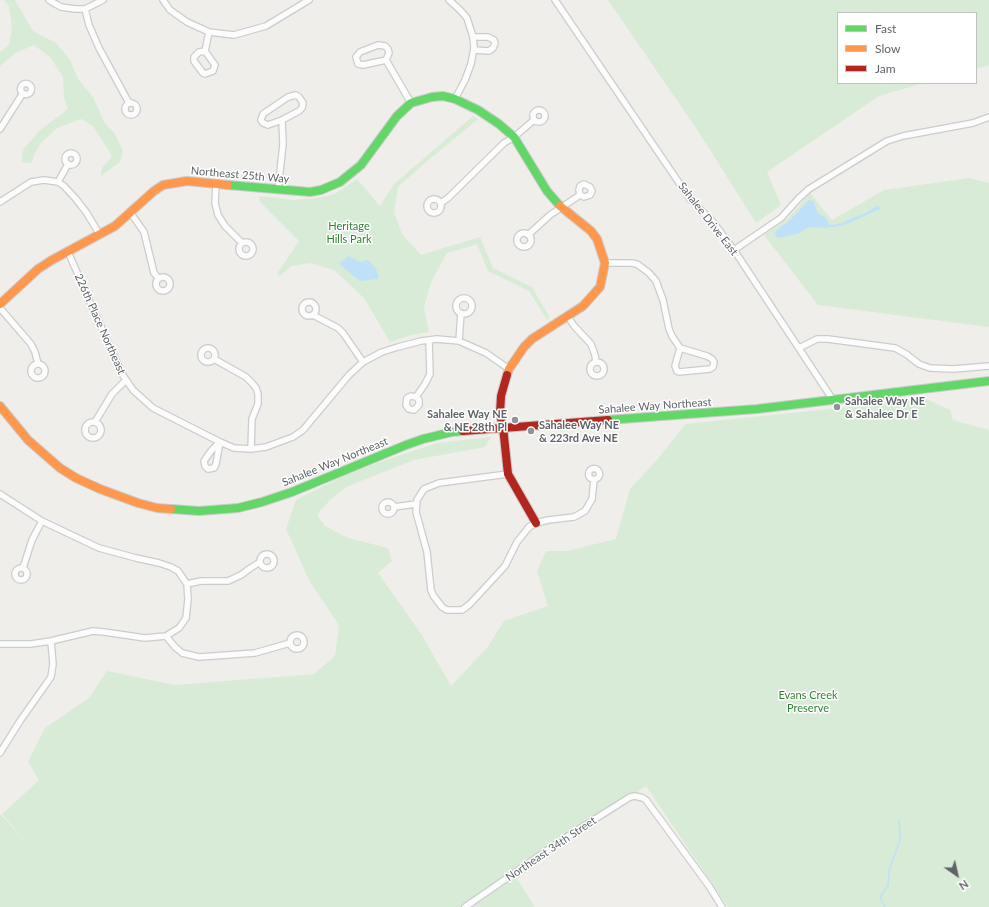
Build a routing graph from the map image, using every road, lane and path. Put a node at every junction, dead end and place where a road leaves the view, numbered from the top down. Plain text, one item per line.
1 (49, 0) edge
2 (103, 0) edge
3 (163, 0) edge
4 (308, 0) edge
5 (450, 0) edge
6 (555, 0) edge
7 (84, 9) junction
8 (209, 32) junction
9 (473, 37) junction
10 (474, 50) junction
11 (205, 51) dead end
12 (386, 60) junction
13 (23, 94) dead end
14 (456, 99) junction
15 (129, 103) dead end
16 (410, 104) junction
17 (989, 117) edge
18 (282, 120) junction
19 (534, 120) dead end
20 (0, 129) edge
21 (514, 137) junction
22 (68, 164) dead end
23 (58, 182) junction
24 (216, 183) junction
25 (278, 190) junction
26 (580, 194) dead end
27 (1, 199) edge
28 (441, 203) dead end
29 (562, 208) junction
30 (130, 212) junction
31 (100, 235) junction
32 (528, 235) dead end
33 (242, 243) dead end
34 (734, 250) junction
35 (68, 252) junction
36 (605, 263) junction
37 (159, 279) dead end
38 (0, 304) edge
39 (0, 308) edge
40 (461, 312) dead end
41 (313, 315) dead end
42 (568, 316) junction
43 (429, 340) junction
44 (459, 341) junction
45 (680, 348) junction
46 (799, 348) junction
47 (214, 359) dead end
48 (363, 362) junction
49 (596, 362) dead end
50 (38, 364) dead end
51 (989, 366) edge
52 (509, 369) junction
53 (126, 380) junction
54 (989, 381) edge
55 (416, 397) dead end
56 (833, 400) junction
57 (0, 406) edge
58 (96, 422) dead end
59 (503, 427) junction
60 (251, 449) junction
61 (508, 474) junction
62 (594, 480) dead end
63 (0, 494) edge
64 (416, 504) junction
65 (394, 507) dead end
66 (42, 521) junction
67 (536, 523) junction
68 (260, 562) dead end
69 (23, 568) dead end
70 (187, 584) junction
71 (166, 636) junction
72 (51, 641) junction
73 (290, 643) dead end
74 (0, 644) edge
75 (0, 753) edge
76 (465, 907) edge
77 (722, 907) edge

1 - 7 street
2 - 7 street
3 - 8 street
4 - 8 street
5 - 9 street
6 - 34 street, Sahalee Drive East
7 - 15 street
8 - 11 street
9 - 10 street
9 - 10 street
10 - 14 street
12 - 12 street
12 - 16 street
13 - 20 street
14 - 16 street, Northeast 25th Way
14 - 21 street, Northeast 25th Way
16 - 25 street, Northeast 25th Way
17 - 34 street
18 - 18 street
18 - 25 street
19 - 21 street
21 - 28 street
21 - 29 street, Northeast 25th Way
22 - 23 street
23 - 27 street
23 - 31 street
24 - 25 street, Northeast 25th Way
24 - 30 street, Northeast 25th Way
24 - 33 street
26 - 29 street
29 - 32 street
29 - 36 street, Northeast 25th Way
30 - 31 street, Northeast 25th Way
30 - 37 street
31 - 35 street, Northeast 25th Way
34 - 46 street, Sahalee Drive East
35 - 38 street, Northeast 25th Way
35 - 53 street, 226th Place Northeast
36 - 42 street
36 - 45 street
39 - 50 street
40 - 44 street
41 - 48 street
42 - 49 street
42 - 52 street
43 - 44 street, 226th Place Northeast
43 - 48 street, 226th Place Northeast
43 - 55 street
44 - 52 street, 226th Place Northeast
45 - 45 street
46 - 51 street
46 - 56 street, Sahalee Drive East
47 - 60 street
48 - 60 street, 226th Place Northeast
52 - 59 street
53 - 58 street
53 - 60 street, 226th Place Northeast
54 - 56 street, Sahalee Way Northeast
56 - 59 street, Sahalee Way Northeast
57 - 59 street, Sahalee Way Northeast
59 - 61 street
61 - 64 street
61 - 67 street
62 - 67 street
63 - 66 street
64 - 65 street
64 - 67 street
66 - 69 street
66 - 70 street
68 - 70 street
70 - 71 street
71 - 72 street
71 - 73 street
72 - 74 street
72 - 75 street
76 - 77 street, Northeast 34th Street

